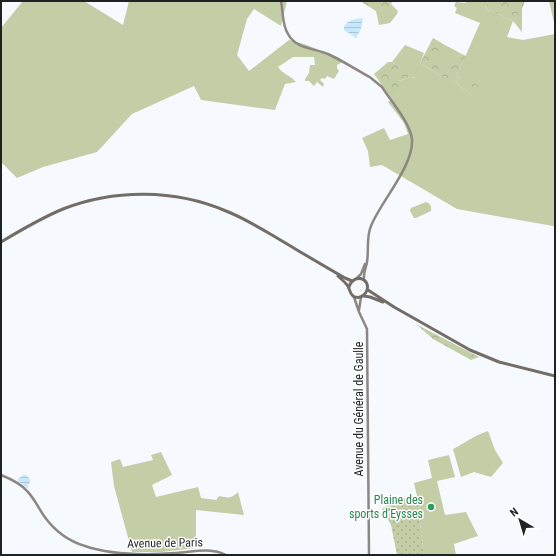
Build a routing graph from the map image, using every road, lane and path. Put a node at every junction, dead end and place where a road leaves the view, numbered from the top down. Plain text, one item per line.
1 (281, 1) edge
2 (1, 242) edge
3 (367, 256) junction
4 (332, 271) junction
5 (357, 279) junction
6 (364, 280) junction
7 (352, 281) junction
8 (349, 287) junction
9 (368, 290) junction
10 (362, 296) junction
11 (354, 297) junction
12 (394, 307) junction
13 (359, 312) junction
14 (555, 376) edge
15 (1, 475) edge
16 (226, 555) edge
17 (369, 555) edge

1 - 3 main road
2 - 4 main road
3 - 5 main road
3 - 6 main road
4 - 7 main road
4 - 8 main road
5 - 6 main road
5 - 7 main road
6 - 9 main road
7 - 8 main road
8 - 11 main road
9 - 10 main road
9 - 12 main road
10 - 11 main road
10 - 12 main road
10 - 13 main road
11 - 13 main road, Avenue du Général de Gaulle
12 - 14 main road
13 - 17 main road, Avenue du Général de Gaulle
15 - 16 main road, Avenue de Paris

